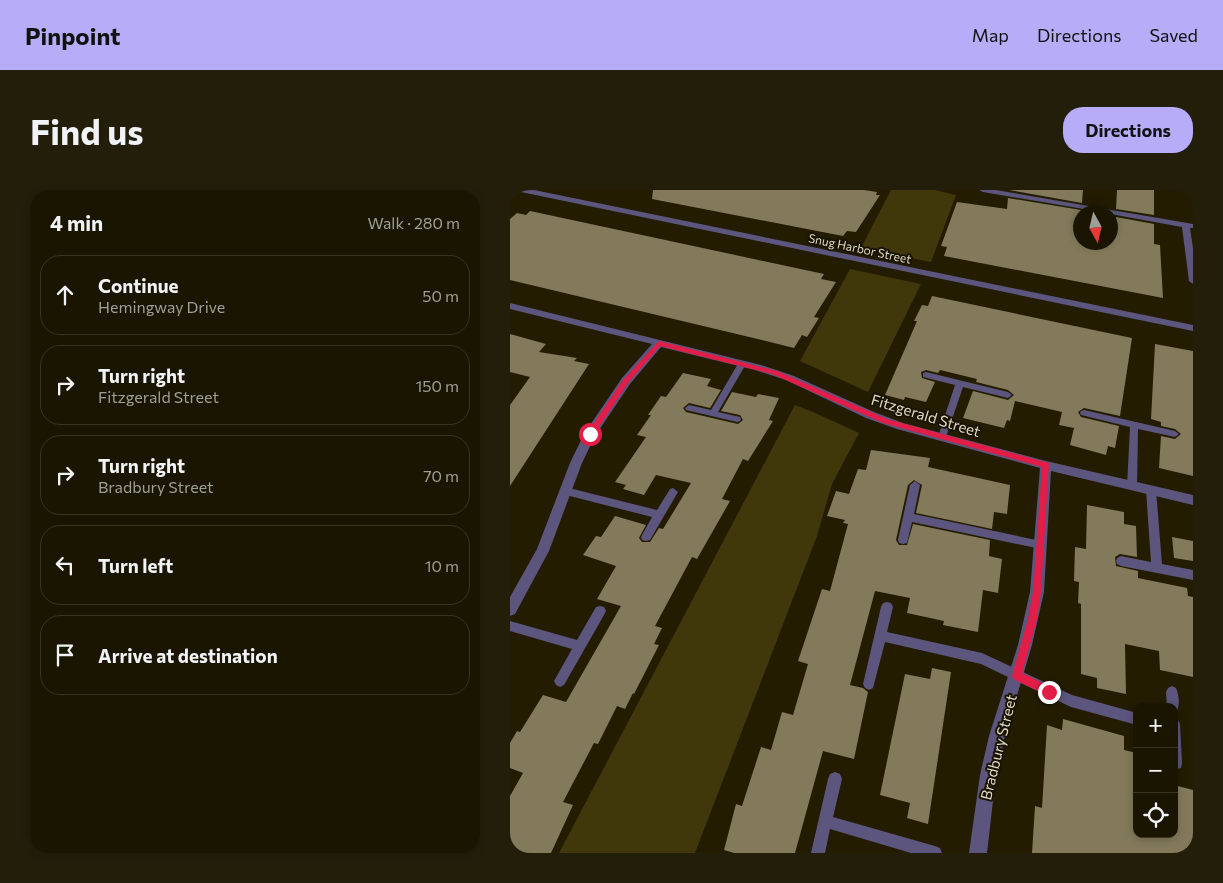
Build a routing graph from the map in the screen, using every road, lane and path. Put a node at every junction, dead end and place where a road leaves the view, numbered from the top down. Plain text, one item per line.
1 (518, 190) edge
2 (523, 190) edge
3 (982, 190) edge
4 (510, 195) edge
5 (1189, 226) edge
6 (1193, 281) edge
7 (510, 306) edge
8 (1193, 328) edge
9 (659, 343) junction
10 (742, 364) junction
11 (926, 375) dead end
12 (960, 384) junction
13 (1008, 395) dead end
14 (689, 408) dead end
15 (713, 413) junction
16 (1084, 413) dead end
17 (737, 419) dead end
18 (1134, 425) junction
19 (1175, 434) dead end
20 (942, 437) junction
21 (1046, 465) junction
22 (915, 485) dead end
23 (1132, 486) junction
24 (1151, 490) junction
25 (564, 491) junction
26 (673, 492) dead end
27 (1193, 500) edge
28 (659, 516) junction
29 (908, 517) junction
30 (646, 537) dead end
31 (903, 540) dead end
32 (1041, 545) junction
33 (1121, 561) dead end
34 (1157, 568) junction
35 (1193, 575) edge
36 (887, 607) dead end
37 (510, 610) edge
38 (600, 611) dead end
39 (510, 626) edge
40 (880, 636) junction
41 (580, 646) junction
42 (1016, 676) junction
43 (560, 681) dead end
44 (870, 684) dead end
45 (1172, 692) dead end
46 (1173, 703) edge
47 (1133, 718) edge
48 (835, 778) dead end
49 (825, 821) junction
50 (818, 853) edge
51 (935, 853) edge
52 (978, 853) edge

1 - 4 street
2 - 8 street, Snug Harbor Street
3 - 5 street
5 - 6 street
7 - 9 street, Fitzgerald Street
9 - 10 street, Fitzgerald Street
9 - 25 street
10 - 15 lane
10 - 20 street, Fitzgerald Street
11 - 12 lane
12 - 13 lane
12 - 20 lane
14 - 15 lane
15 - 17 lane
16 - 18 lane
18 - 19 lane
18 - 23 lane
20 - 21 street, Fitzgerald Street
21 - 23 street, Fitzgerald Street
21 - 32 street, Bradbury Street
22 - 29 lane
23 - 24 street, Fitzgerald Street
24 - 27 street, Fitzgerald Street
24 - 34 lane
25 - 28 lane
25 - 37 street
26 - 28 lane
28 - 30 lane
29 - 31 lane
29 - 32 lane
32 - 42 street, Bradbury Street
33 - 34 lane
34 - 35 lane
36 - 40 lane
38 - 41 lane
39 - 41 lane
40 - 42 lane
40 - 44 lane
41 - 43 lane
42 - 47 lane
42 - 52 street, Bradbury Street
45 - 46 lane
48 - 49 lane
49 - 50 lane
49 - 51 lane

